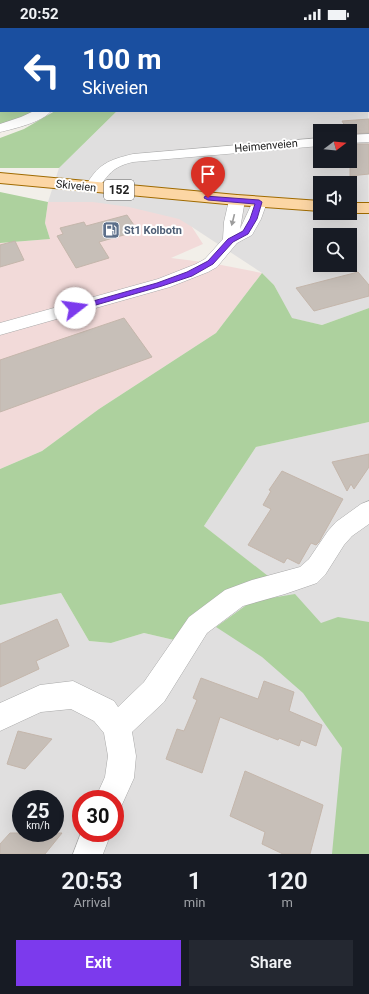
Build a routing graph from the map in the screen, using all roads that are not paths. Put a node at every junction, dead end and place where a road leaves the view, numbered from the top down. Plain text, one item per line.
1 (42, 112) edge
2 (0, 128) edge
3 (369, 138) edge
4 (357, 139) edge
5 (313, 143) edge
6 (0, 178) edge
7 (100, 188) junction
8 (237, 200) junction
9 (259, 202) junction
10 (313, 206) edge
11 (357, 208) edge
12 (369, 208) edge
13 (231, 240) junction
14 (0, 328) edge
15 (369, 510) edge
16 (0, 717) edge
17 (117, 727) junction
18 (114, 790) edge
19 (93, 842) edge
20 (88, 854) edge

1 - 2 street
3 - 4 street
5 - 7 street, Heimenveien
6 - 7 main road, Skiveien / 152
7 - 8 main road, Skiveien / 152
8 - 9 main road, Skiveien / 152
8 -> 13 street
9 - 10 main road, Skiveien / 152
9 - 13 street
11 - 12 main road
13 - 14 street
15 - 17 street
16 - 17 street
17 - 18 street
19 - 20 street

